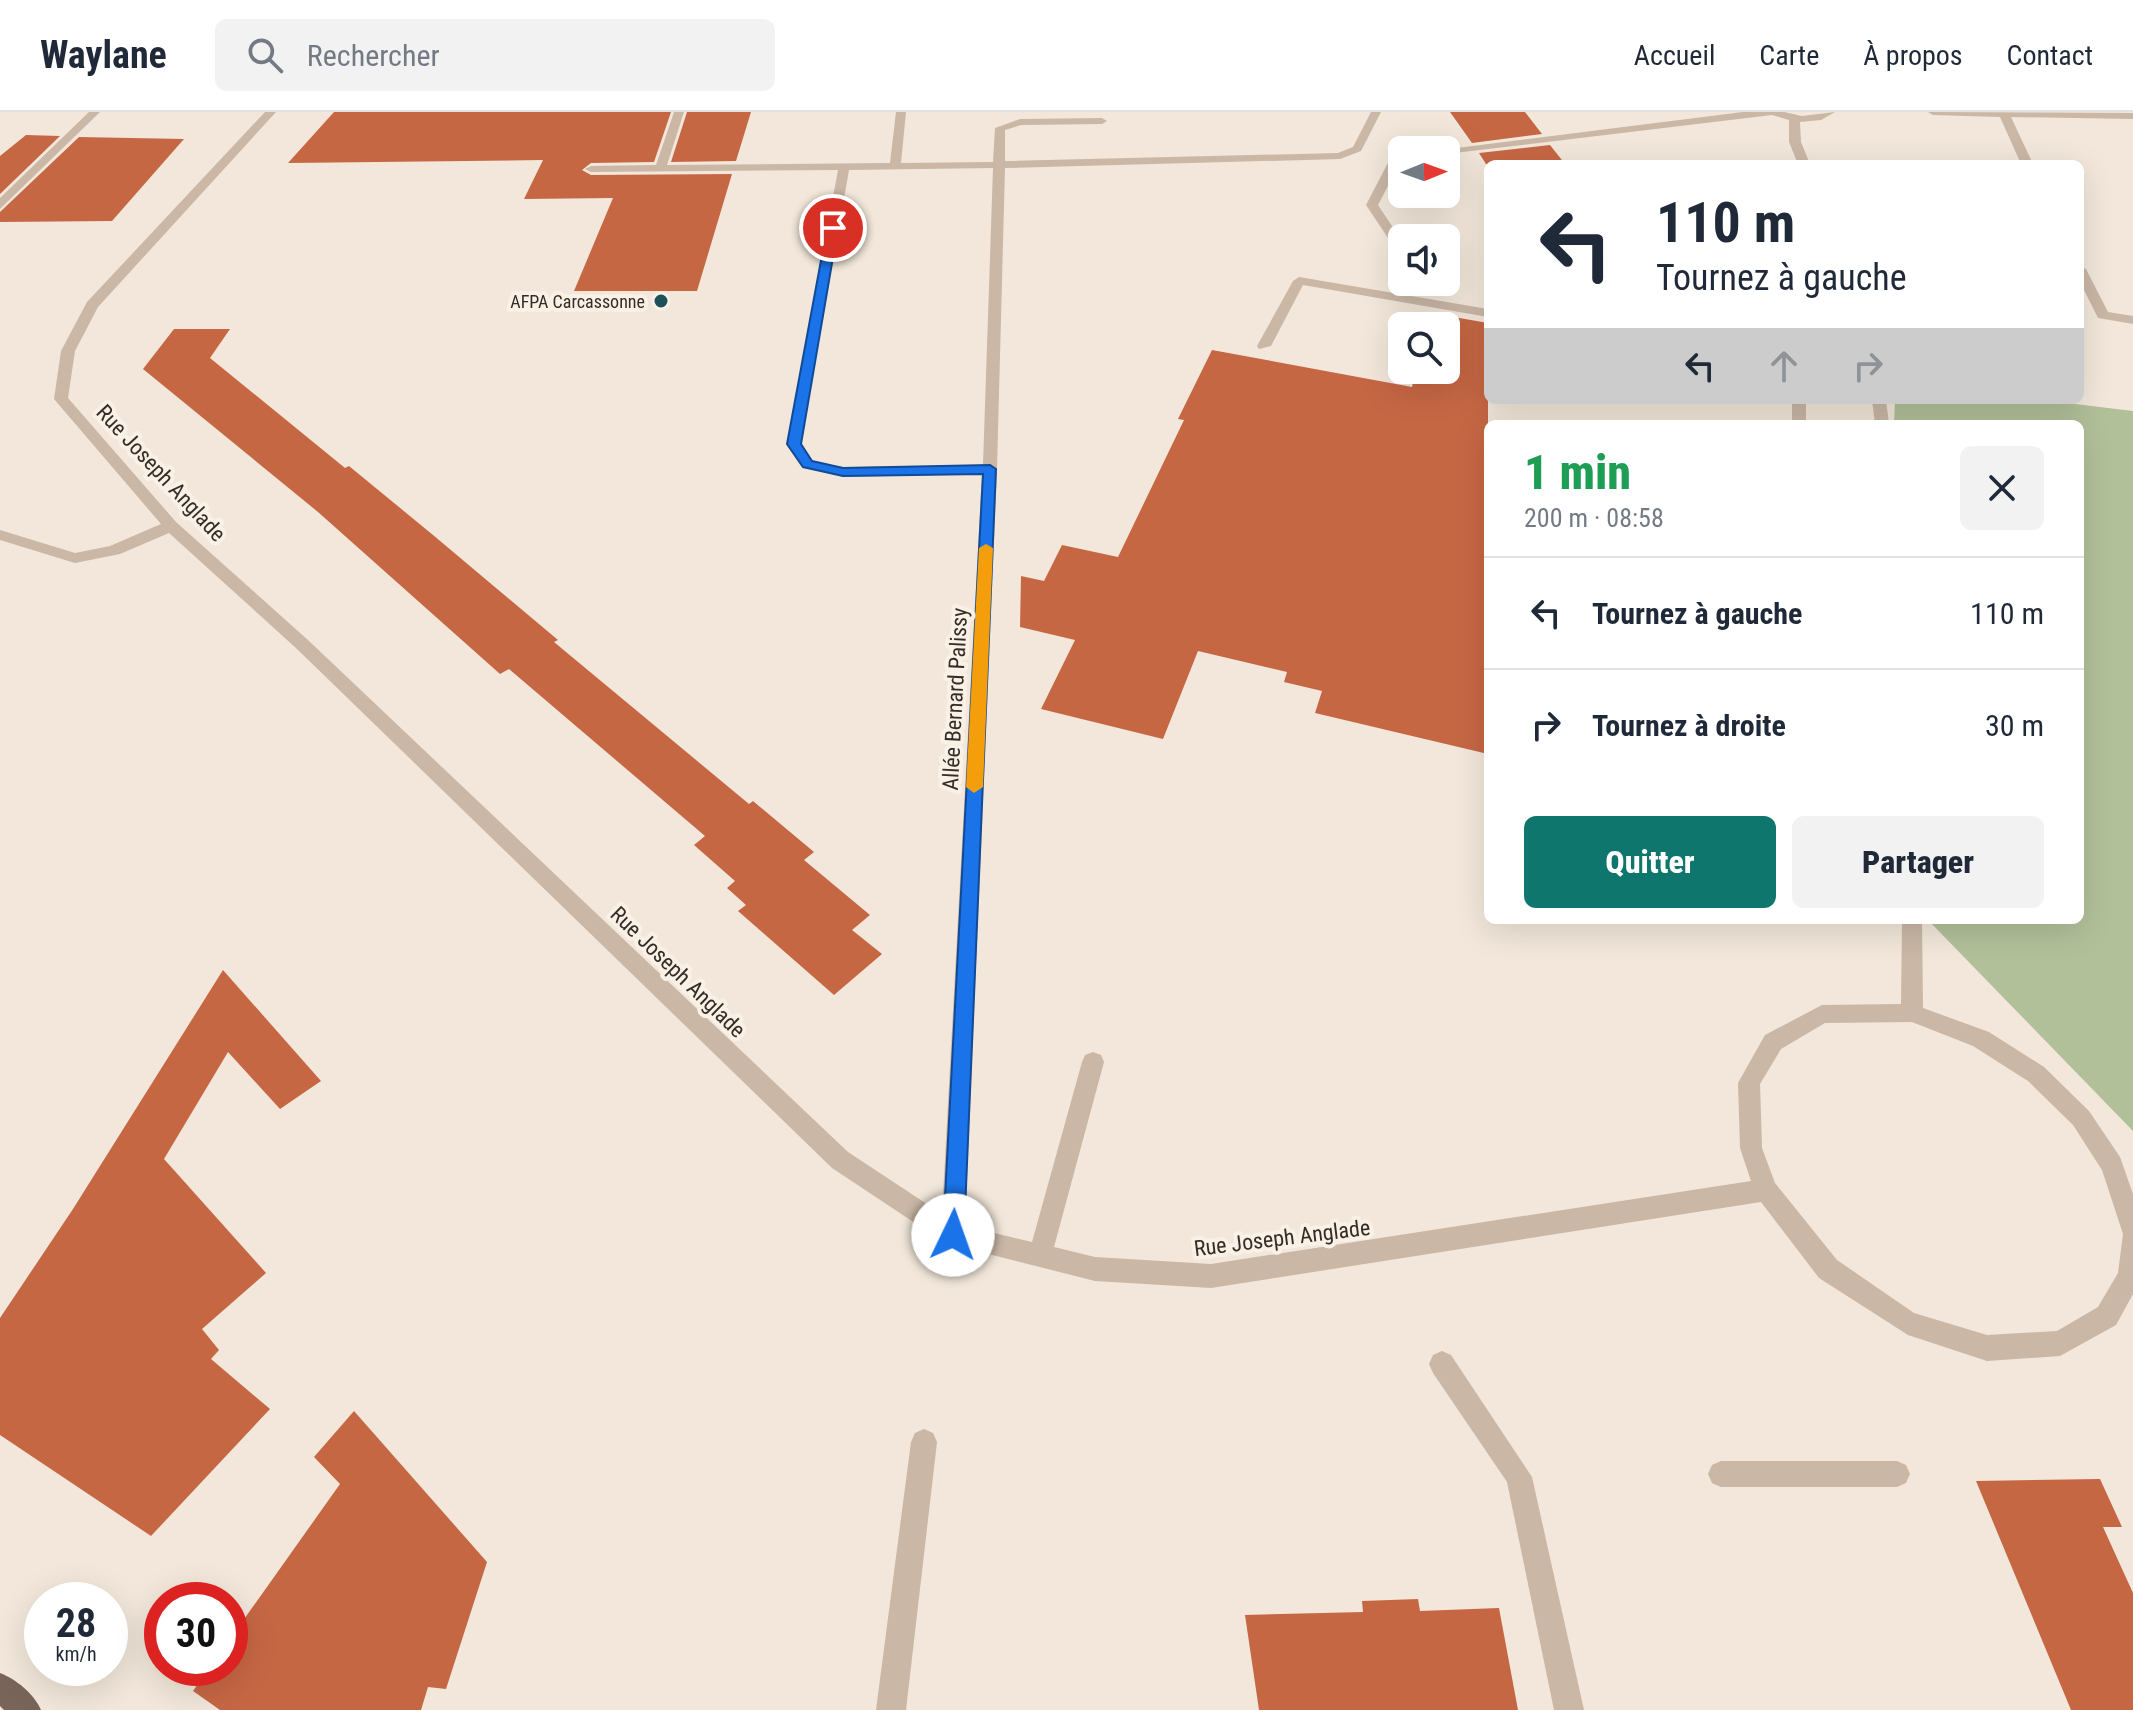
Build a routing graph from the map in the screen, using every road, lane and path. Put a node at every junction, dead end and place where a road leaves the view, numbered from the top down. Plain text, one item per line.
1 (95, 112) edge
2 (271, 112) edge
3 (679, 112) edge
4 (901, 112) edge
5 (1376, 112) edge
6 (1772, 112) edge
7 (1830, 112) edge
8 (1933, 112) edge
9 (2004, 114) edge
10 (2133, 116) edge
11 (1794, 118) junction
12 (1102, 121) dead end
13 (1460, 149) edge
14 (1802, 160) edge
15 (2025, 160) edge
16 (997, 165) junction
17 (844, 166) junction
18 (895, 166) junction
19 (661, 167) junction
20 (591, 169) dead end
21 (1388, 174) edge
22 (0, 205) edge
23 (1388, 229) edge
24 (2084, 277) edge
25 (1484, 312) edge
26 (2133, 320) edge
27 (1264, 346) dead end
28 (990, 469) junction
29 (171, 526) junction
30 (0, 535) edge
31 (1912, 924) edge
32 (1912, 1013) junction
33 (1093, 1062) dead end
34 (1766, 1190) junction
35 (2133, 1229) edge
36 (953, 1235) junction
37 (2133, 1240) edge
38 (1040, 1255) junction
39 (2132, 1277) edge
40 (1442, 1364) dead end
41 (924, 1442) dead end
42 (1721, 1474) dead end
43 (1897, 1474) dead end
44 (0, 1687) edge
45 (26, 1710) edge
46 (891, 1710) edge
47 (1569, 1710) edge

1 - 22 street
2 - 29 street, Rue Joseph Anglade
3 - 19 street
4 - 18 street
5 - 16 street
6 - 11 street
6 - 13 street
7 - 11 street
8 - 9 street
9 - 10 street
9 - 15 street
11 - 14 street
12 - 16 street, Allée Bernard Palissy
16 - 18 street
16 - 28 street, Allée Bernard Palissy
17 - 18 street
17 - 19 street
17 - 28 street
19 - 20 street
21 - 23 street
24 - 26 street
25 - 27 street
28 - 36 street, Allée Bernard Palissy
29 - 30 street
29 - 36 street, Rue Joseph Anglade
31 - 32 street
32 - 34 street
32 - 35 street
33 - 38 street
34 - 38 street, Rue Joseph Anglade
34 - 39 street
36 - 38 street, Rue Joseph Anglade
37 - 39 street
40 - 47 street
41 - 46 street
42 - 43 street
44 - 45 main road

